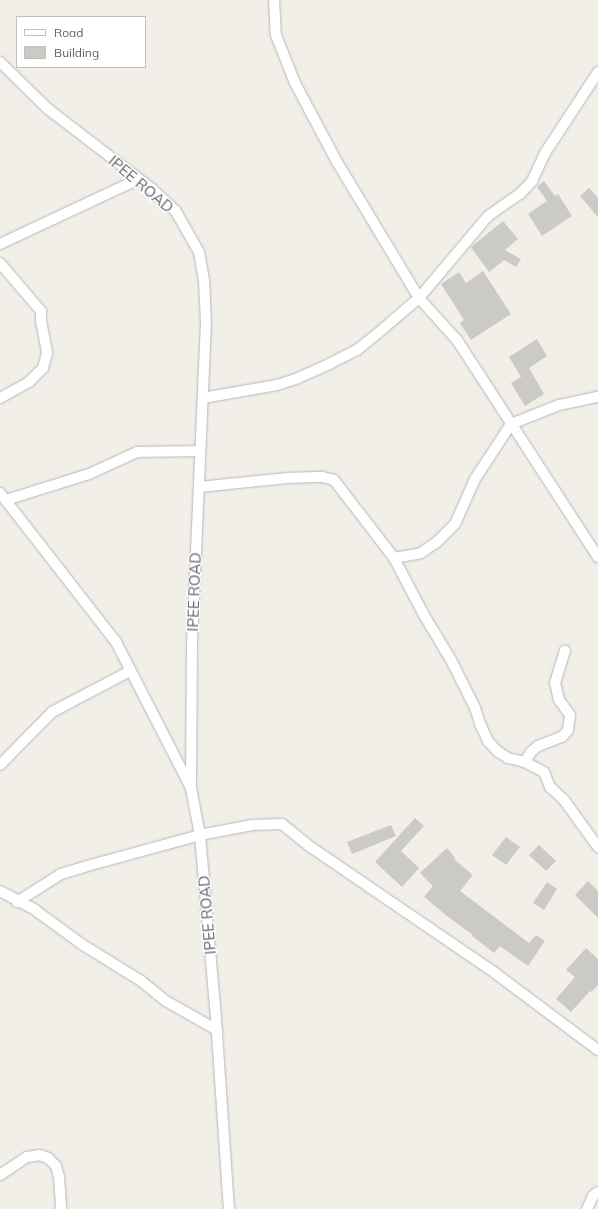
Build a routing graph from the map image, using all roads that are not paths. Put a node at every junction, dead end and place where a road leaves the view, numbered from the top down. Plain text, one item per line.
1 (274, 0) edge
2 (0, 62) edge
3 (598, 72) edge
4 (139, 179) junction
5 (0, 244) edge
6 (0, 262) edge
7 (419, 298) junction
8 (598, 397) edge
9 (0, 398) edge
10 (203, 398) junction
11 (510, 424) junction
12 (200, 451) junction
13 (199, 487) junction
14 (3, 496) edge
15 (598, 557) edge
16 (394, 558) junction
17 (565, 651) dead end
18 (130, 671) junction
19 (524, 762) junction
20 (0, 765) edge
21 (191, 788) junction
22 (200, 835) junction
23 (598, 847) edge
24 (0, 891) edge
25 (17, 902) junction
26 (217, 1030) junction
27 (598, 1050) edge
28 (0, 1175) edge
29 (598, 1192) edge
30 (61, 1209) edge
31 (228, 1209) edge
32 (587, 1209) edge

1 - 7 street
2 - 4 street, IPEE ROAD
3 - 7 street
4 - 5 street
4 - 10 street, IPEE ROAD
6 - 9 street
7 - 10 street
7 - 11 street
8 - 11 street
10 - 12 street, IPEE ROAD
11 - 15 street
11 - 16 street
12 - 13 street, IPEE ROAD
12 - 14 street
13 - 16 street
13 - 21 street, IPEE ROAD
14 - 18 street
16 - 19 street
17 - 19 street
18 - 20 street
18 - 21 street
19 - 23 street
21 - 22 street, IPEE ROAD
22 - 25 street
22 - 26 street, IPEE ROAD
22 - 27 street
24 - 25 street
25 - 26 street
26 - 31 street, IPEE ROAD
28 - 30 street
29 - 32 street

